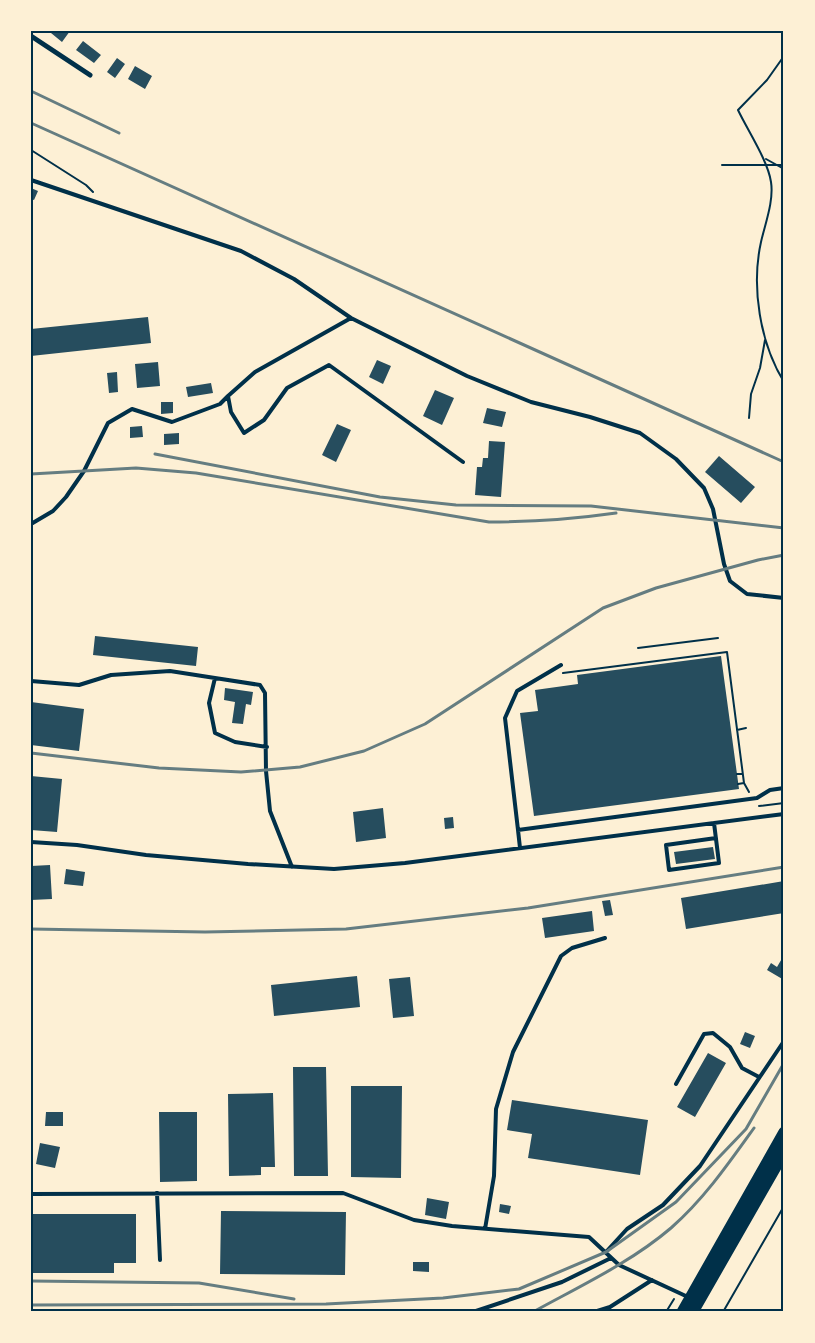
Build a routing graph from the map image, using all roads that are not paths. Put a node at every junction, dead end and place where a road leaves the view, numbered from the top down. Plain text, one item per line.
1 (31, 36) edge
2 (90, 75) dead end
3 (31, 180) edge
4 (351, 318) junction
5 (228, 396) junction
6 (463, 462) dead end
7 (31, 524) edge
8 (784, 598) edge
9 (561, 665) dead end
10 (215, 678) junction
11 (31, 681) edge
12 (266, 747) junction
13 (784, 788) edge
14 (784, 814) edge
15 (714, 823) junction
16 (518, 830) junction
17 (716, 838) junction
18 (31, 842) edge
19 (520, 848) junction
20 (292, 867) junction
21 (605, 938) dead end
22 (784, 1041) edge
23 (759, 1077) junction
24 (676, 1084) dead end
25 (784, 1132) edge
26 (784, 1153) edge
27 (157, 1193) junction
28 (31, 1194) edge
29 (485, 1229) junction
30 (606, 1252) junction
31 (611, 1258) junction
32 (160, 1260) dead end
33 (652, 1280) junction
34 (694, 1304) edge
35 (610, 1307) junction
36 (473, 1312) edge
37 (594, 1312) edge
38 (616, 1312) edge
39 (682, 1312) edge

1 - 2 street
3 - 4 lane
4 - 5 lane
4 - 8 lane
5 - 6 lane
5 - 7 lane
9 - 16 lane
10 - 11 lane
10 - 12 lane
10 - 12 lane
12 - 20 lane
13 - 16 lane
14 - 15 lane
15 - 17 lane
15 - 19 lane
16 - 19 lane
17 - 17 lane
18 - 20 lane
19 - 20 lane
21 - 29 lane
22 - 23 lane
23 - 24 lane
23 - 30 lane
25 - 34 main road
26 - 34 main road
27 - 28 lane
27 - 29 lane
27 - 32 lane
29 - 30 lane
30 - 31 lane
31 - 33 lane
31 - 36 lane
33 - 34 lane
33 - 35 lane
34 - 39 main road
35 - 37 lane
35 - 38 lane

